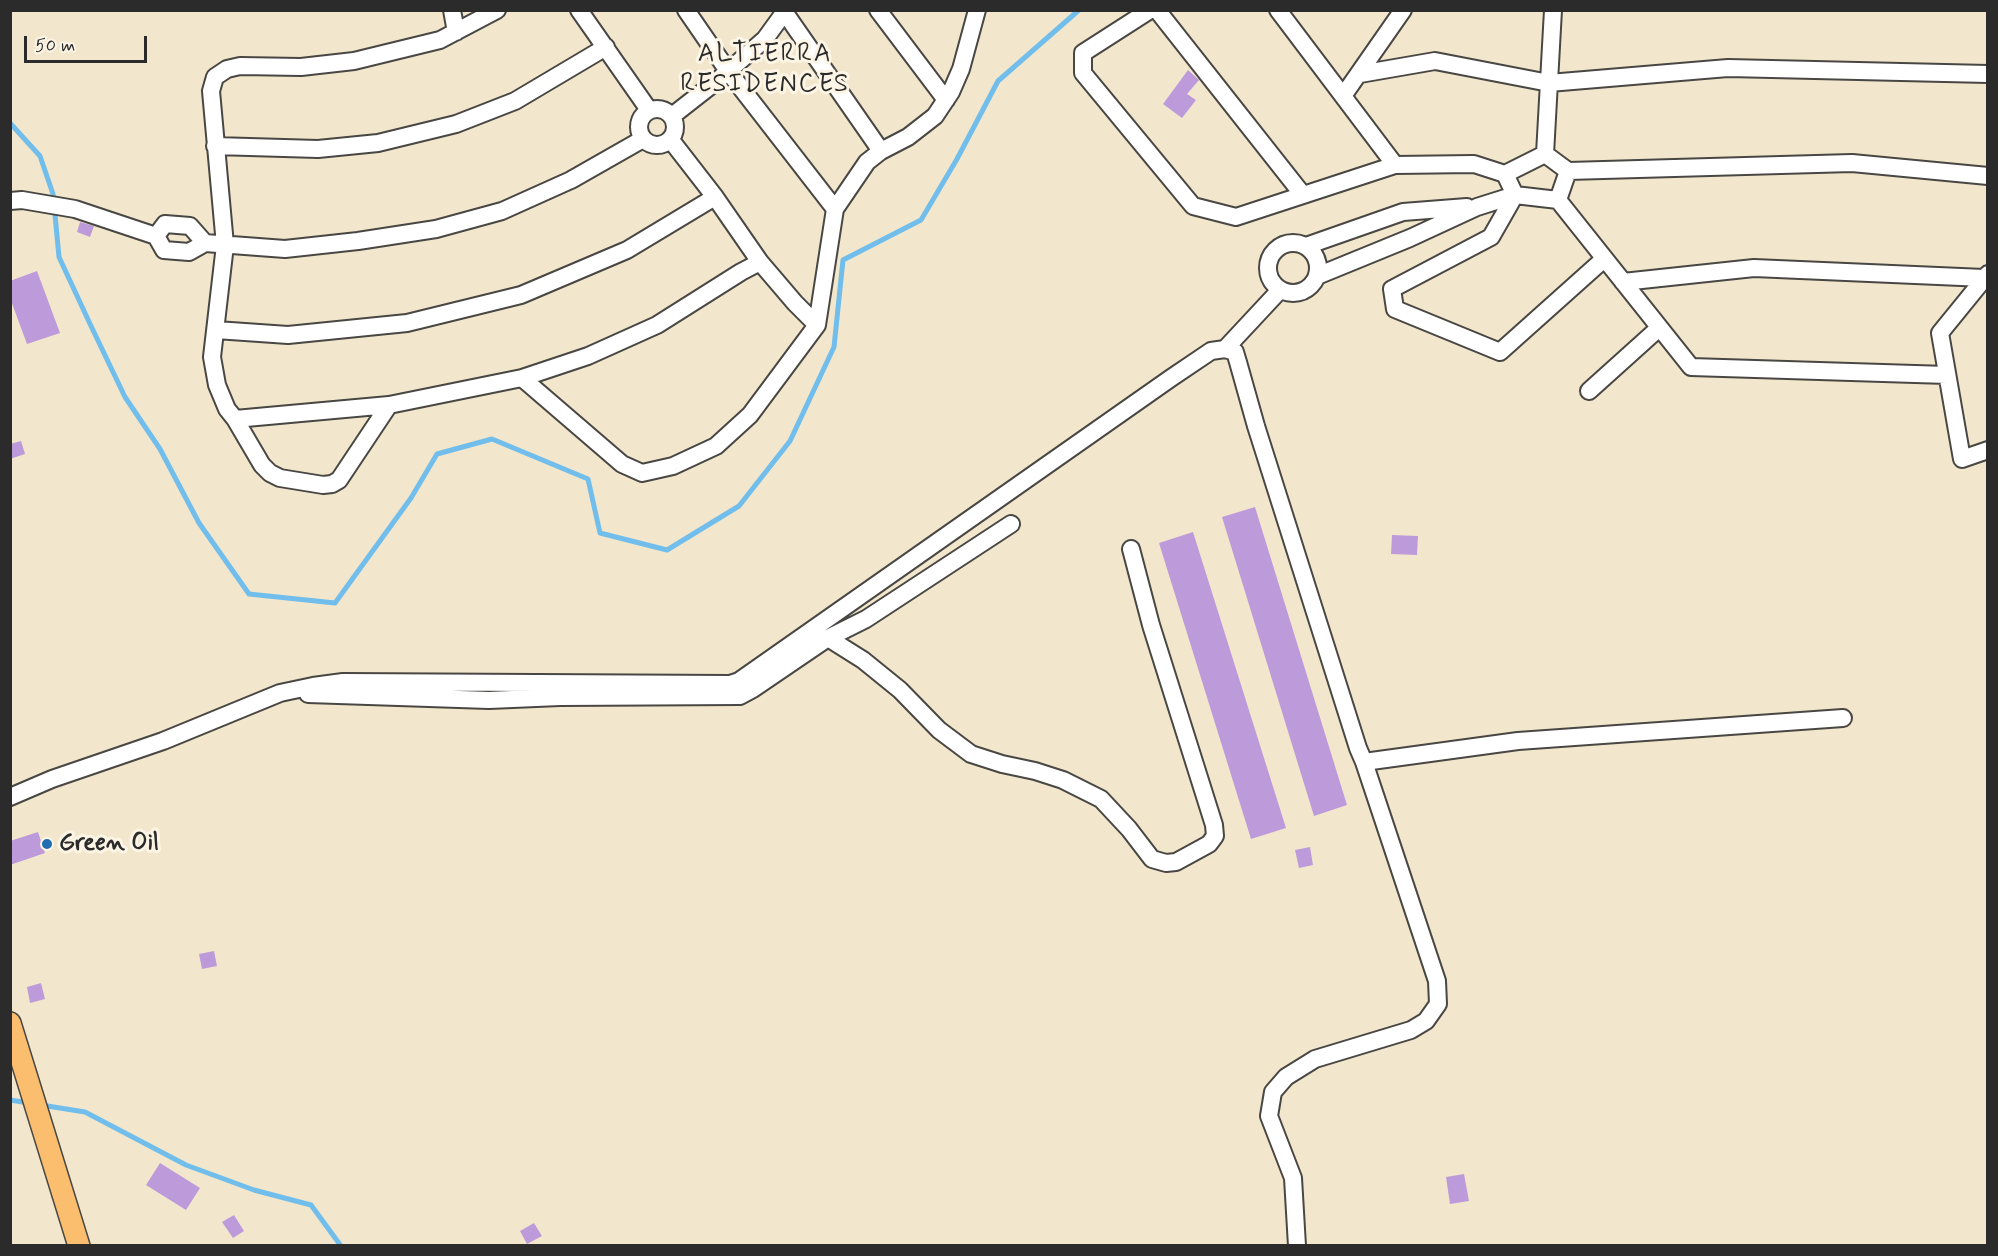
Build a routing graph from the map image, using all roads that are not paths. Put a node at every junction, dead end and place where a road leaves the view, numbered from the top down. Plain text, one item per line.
1 (452, 10) edge
2 (497, 10) edge
3 (579, 10) edge
4 (686, 10) edge
5 (878, 10) edge
6 (977, 10) edge
7 (1150, 10) edge
8 (1157, 10) edge
9 (1278, 10) edge
10 (1403, 10) edge
11 (1553, 10) edge
12 (785, 11) edge
13 (456, 32) junction
14 (606, 47) junction
15 (728, 71) junction
16 (1360, 74) junction
17 (1988, 74) edge
18 (1549, 83) junction
19 (1343, 96) junction
20 (946, 100) junction
21 (649, 110) junction
22 (672, 116) junction
23 (643, 139) junction
24 (670, 139) junction
25 (215, 146) junction
26 (880, 151) junction
27 (1545, 154) junction
28 (1395, 165) junction
29 (1568, 171) junction
30 (1504, 174) junction
31 (1988, 176) edge
32 (1303, 195) junction
33 (1515, 195) junction
34 (715, 197) junction
35 (16, 200) edge
36 (1558, 200) junction
37 (1477, 207) junction
38 (835, 209) junction
39 (156, 236) junction
40 (205, 243) junction
41 (225, 245) junction
42 (1306, 246) junction
43 (1604, 259) junction
44 (760, 262) junction
45 (1317, 276) junction
46 (1986, 276) edge
47 (1623, 282) junction
48 (1280, 290) junction
49 (817, 325) junction
50 (1659, 328) junction
51 (216, 330) junction
52 (1224, 349) junction
53 (1947, 375) junction
54 (522, 378) junction
55 (1589, 391) dead end
56 (390, 405) junction
57 (235, 419) junction
58 (1988, 450) edge
59 (1011, 524) dead end
60 (1131, 549) dead end
61 (828, 638) junction
62 (280, 693) junction
63 (1843, 718) dead end
64 (1364, 762) junction
65 (10, 797) edge
66 (10, 1023) edge
67 (79, 1245) edge
68 (1298, 1245) edge

1 - 13 street
2 - 13 street
3 - 14 street
4 - 15 street
5 - 20 street
6 - 20 street
7 - 32 street
8 - 32 street
9 - 19 street
10 - 16 street
11 - 18 street
12 - 15 street
12 - 26 street
13 - 25 street
14 - 21 street
14 - 25 street
15 - 22 street
15 - 38 street
16 - 18 street
16 - 19 street
17 - 18 street
18 - 27 street
19 - 28 street
20 - 26 street
21 - 22 street
21 - 23 street
22 - 24 street
23 - 24 street
23 - 41 street
24 - 34 street
25 - 41 street
26 - 38 street
27 - 29 street
27 - 30 street
28 - 30 street
28 - 32 street
29 - 31 street
29 - 36 street
30 - 33 street
33 - 36 street
33 - 37 street
33 - 43 street
34 - 44 street
34 - 51 street
35 - 39 street
36 - 43 street
37 - 42 street
37 - 45 street
38 - 49 street
39 - 40 street
39 - 40 street
40 - 41 street
41 - 51 street
42 - 45 street
42 - 48 street
43 - 47 street
44 - 49 street
44 - 54 street
45 - 48 street
46 - 47 street
46 - 53 street
47 - 50 street
48 - 52 street
49 - 54 street
50 - 53 street
50 - 55 street
51 - 57 street
52 - 62 street
52 - 64 street
53 - 58 street
54 - 56 street
56 - 57 street
56 - 57 street
59 - 61 street
60 - 61 street
61 - 62 street
62 - 65 street
63 - 64 street
64 - 68 street
66 - 67 main road

